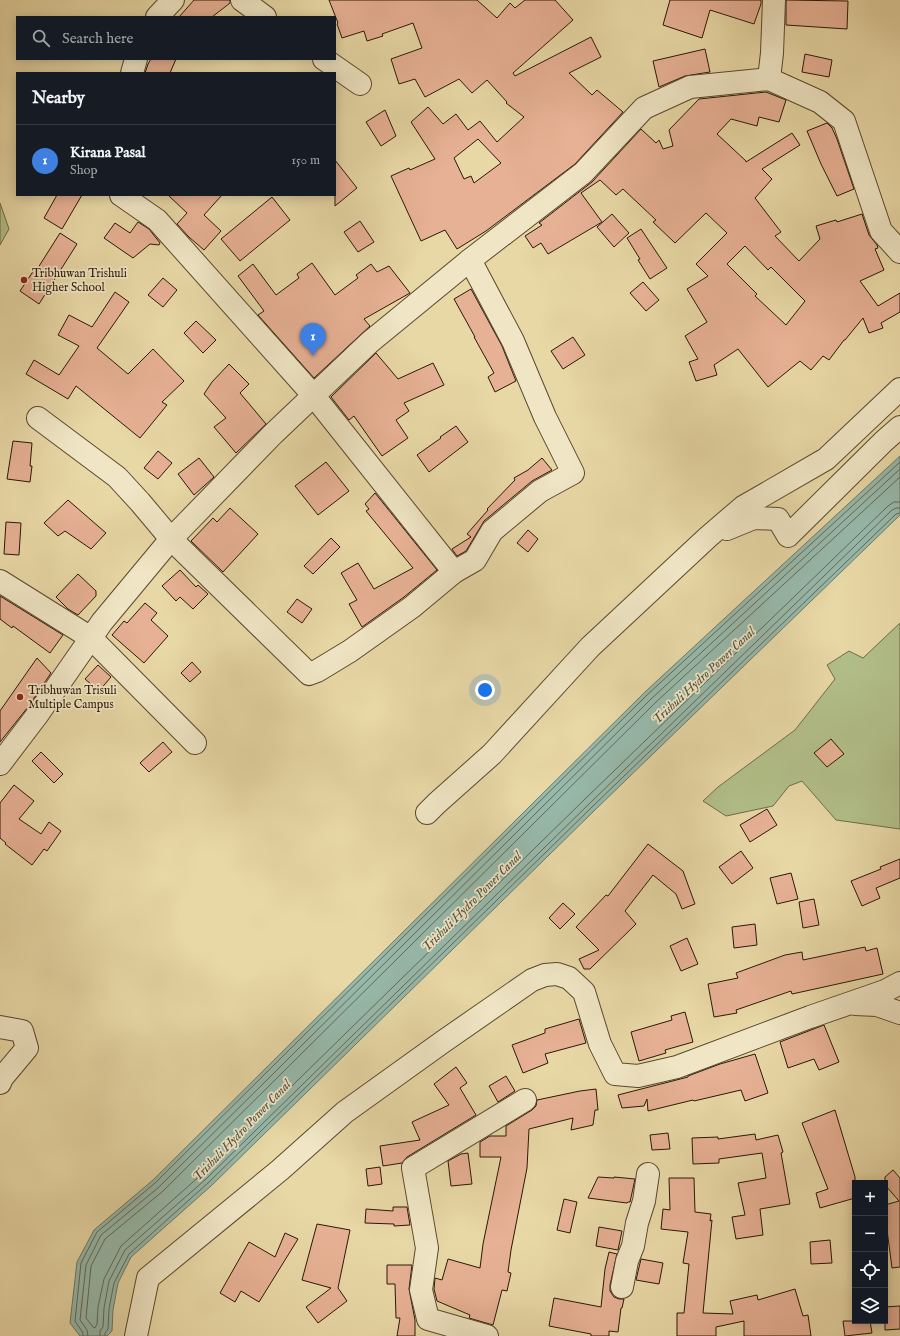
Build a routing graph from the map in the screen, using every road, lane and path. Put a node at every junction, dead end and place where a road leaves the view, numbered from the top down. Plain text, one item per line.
1 (173, 0) edge
2 (242, 0) edge
3 (774, 0) edge
4 (158, 16) edge
5 (264, 16) edge
6 (136, 60) edge
7 (325, 60) edge
8 (132, 72) edge
9 (769, 80) junction
10 (360, 84) dead end
11 (122, 196) edge
12 (900, 252) edge
13 (470, 260) junction
14 (900, 389) edge
15 (314, 396) junction
16 (38, 418) dead end
17 (900, 427) edge
18 (708, 537) junction
19 (171, 539) junction
20 (454, 572) junction
21 (0, 581) edge
22 (91, 638) junction
23 (194, 742) dead end
24 (0, 764) edge
25 (427, 813) dead end
26 (900, 983) edge
27 (850, 1003) junction
28 (900, 1014) edge
29 (0, 1027) edge
30 (0, 1083) edge
31 (525, 1100) dead end
32 (648, 1174) dead end
33 (622, 1286) dead end
34 (136, 1336) edge
35 (487, 1336) edge

1 - 4 street
2 - 5 street
3 - 9 street
6 - 8 street
7 - 10 street
9 - 12 street
9 - 13 street
11 - 15 street
13 - 15 street
13 - 20 street
14 - 18 street
15 - 19 street
15 - 20 street
16 - 19 street
17 - 18 street
18 - 25 street
19 - 20 street
19 - 22 street
21 - 22 street
22 - 23 street
22 - 24 street
26 - 27 street
27 - 28 street
27 - 34 street
29 - 30 street
31 - 35 street
32 - 33 street

